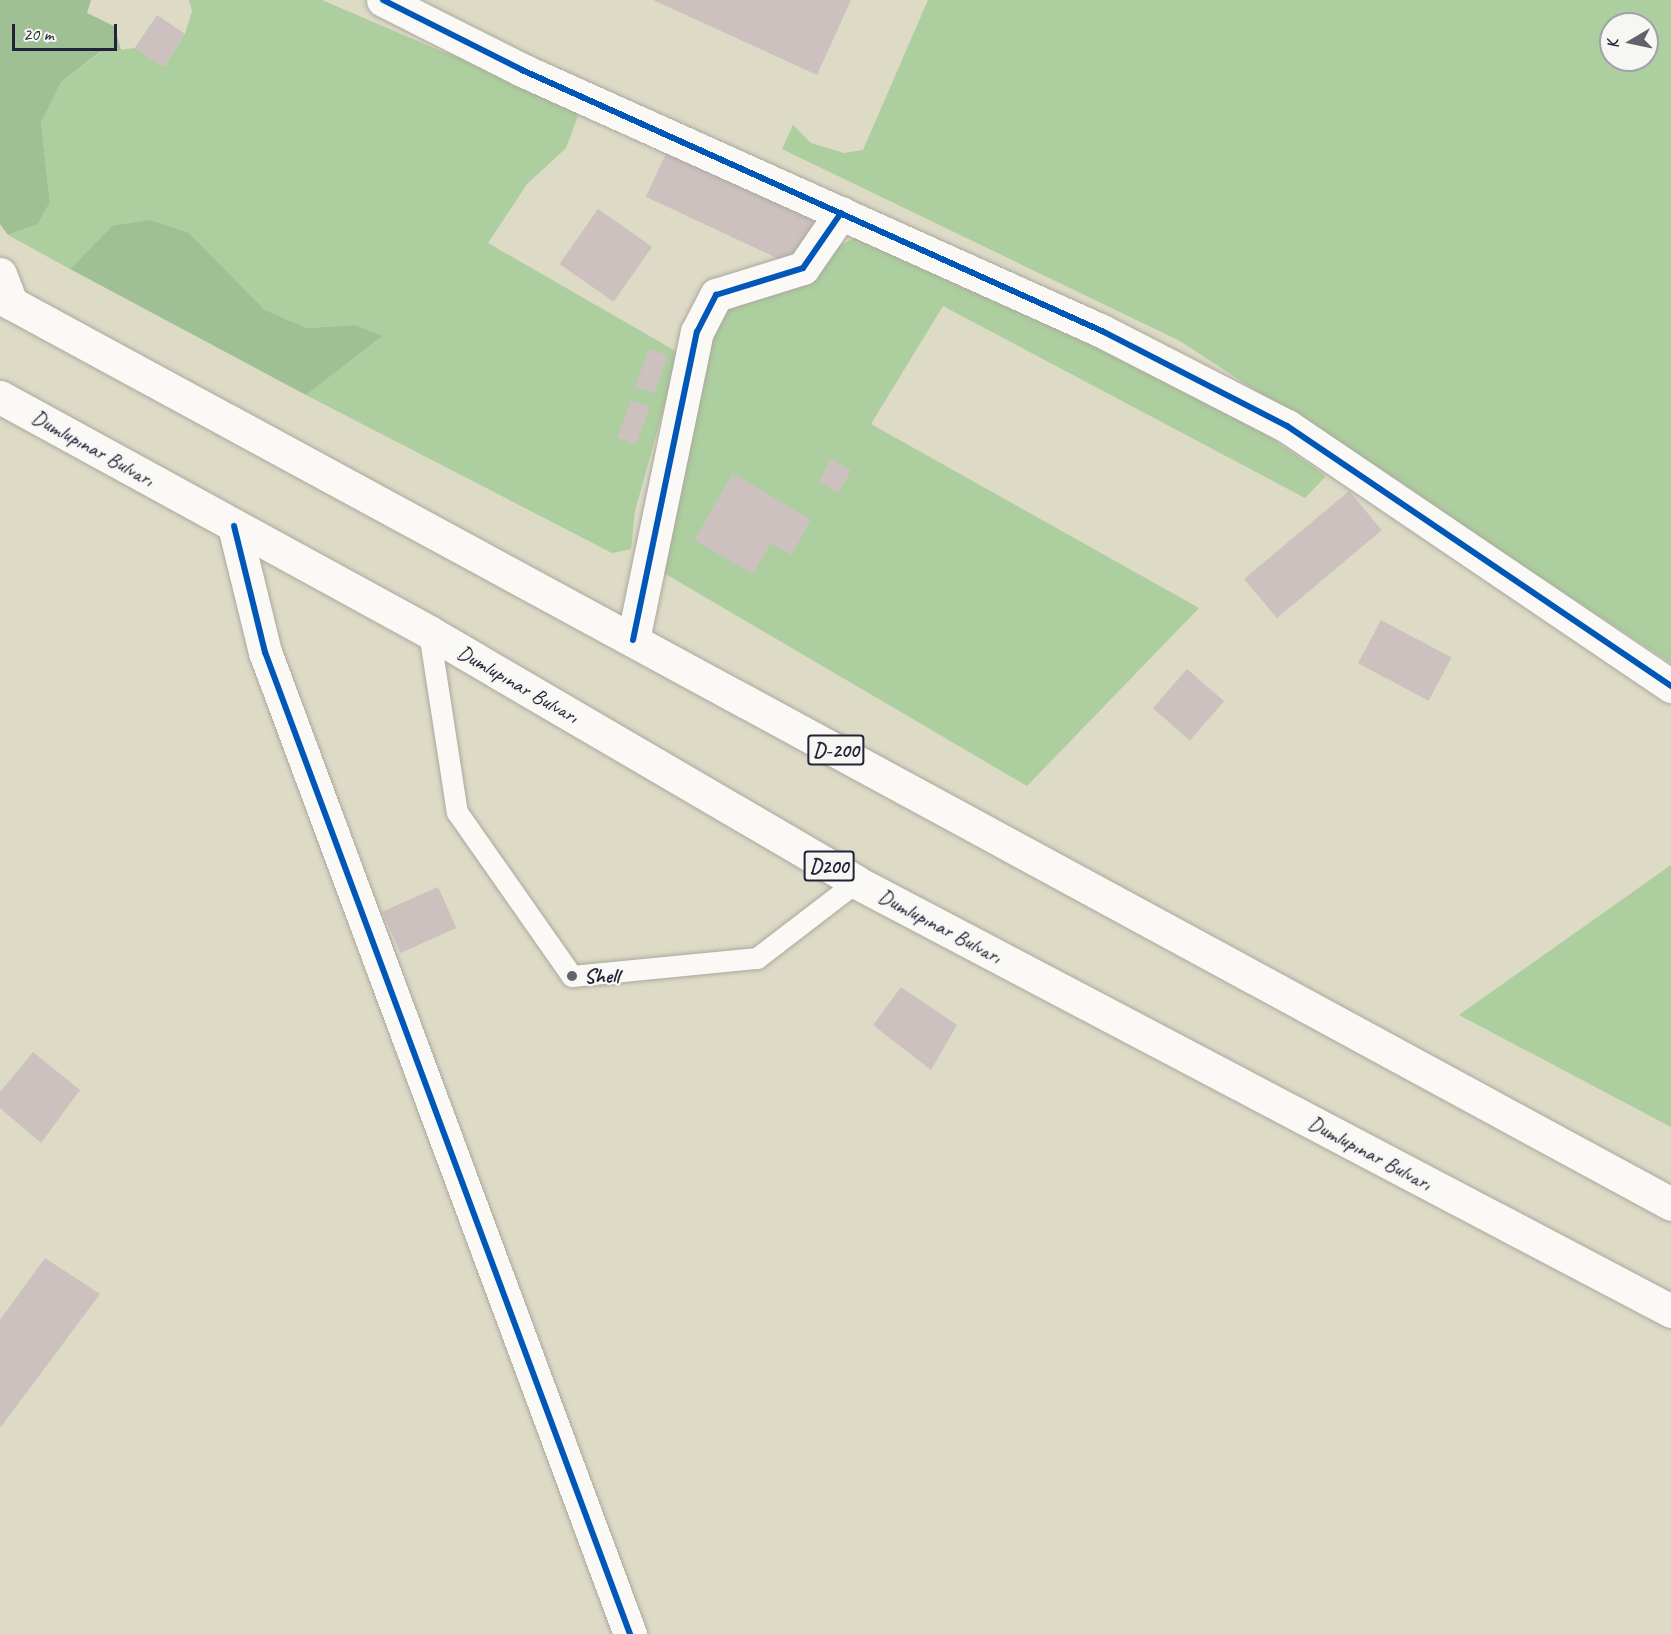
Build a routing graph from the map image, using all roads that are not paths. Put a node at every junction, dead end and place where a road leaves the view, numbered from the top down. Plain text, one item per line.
1 (383, 0) edge
2 (841, 213) junction
3 (4, 291) edge
4 (0, 397) edge
5 (234, 526) junction
6 (429, 632) junction
7 (633, 640) junction
8 (1671, 686) edge
9 (856, 882) junction
10 (1671, 1204) edge
11 (1671, 1311) edge
12 (630, 1634) edge

1 - 2 main road
2 - 7 main road
2 - 8 main road
3 - 7 main road, D-200
4 - 5 main road, Dumlupınar Bulvarı / D200
5 - 6 main road, Dumlupınar Bulvarı / D200
5 - 12 main road
6 - 9 main road, Dumlupınar Bulvarı / D200
6 - 9 lane
7 - 10 main road, D-200
9 - 11 main road, Dumlupınar Bulvarı / D200

